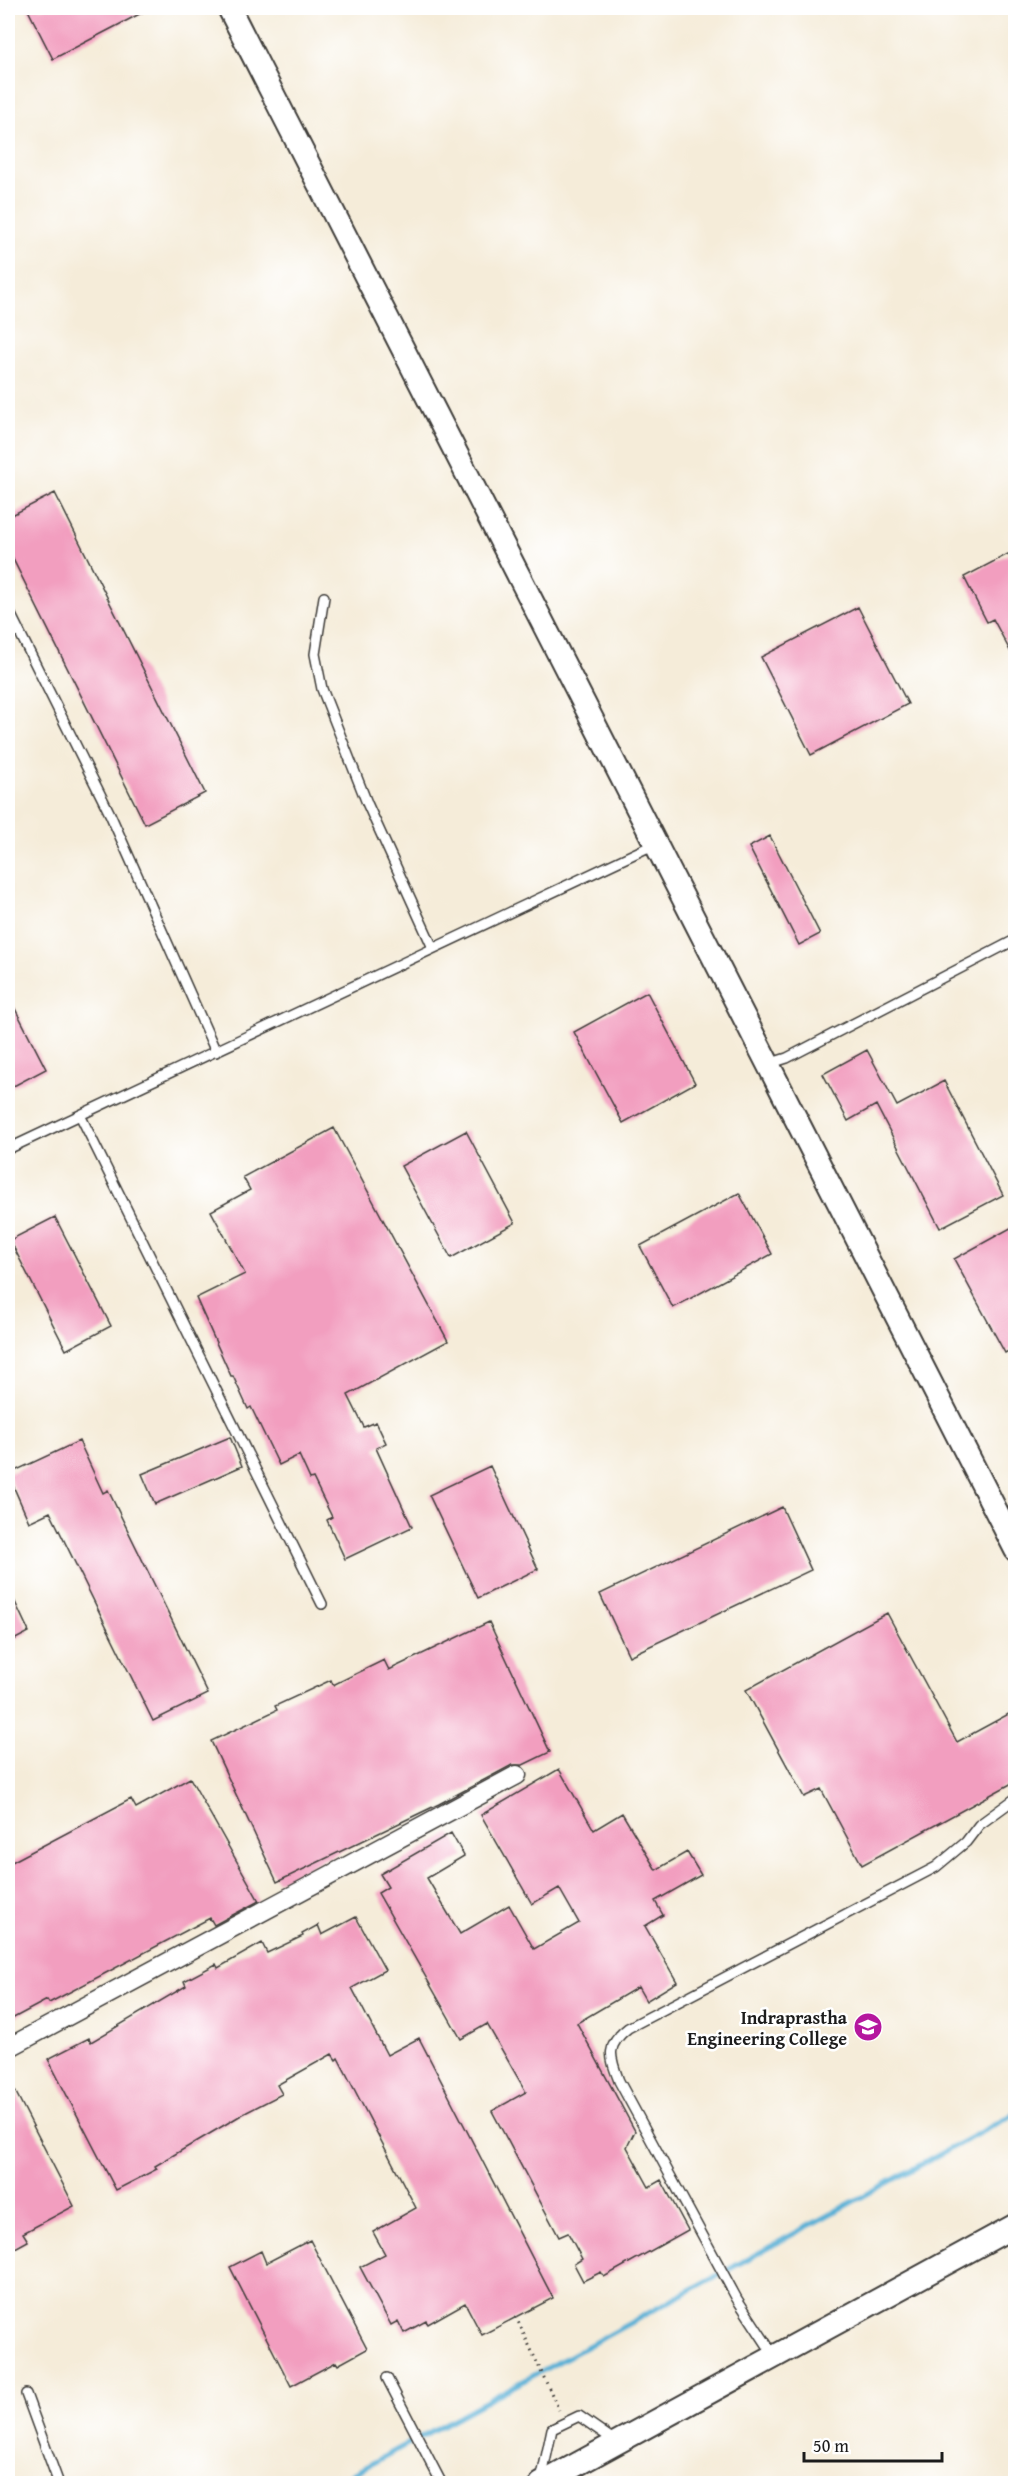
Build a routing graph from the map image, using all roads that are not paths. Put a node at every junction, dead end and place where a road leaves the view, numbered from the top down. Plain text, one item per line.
1 (229, 8) edge
2 (324, 597) dead end
3 (8, 609) edge
4 (657, 843) junction
5 (1011, 942) dead end
6 (433, 948) junction
7 (216, 1052) junction
8 (768, 1064) junction
9 (80, 1116) junction
10 (8, 1149) edge
11 (1016, 1550) edge
12 (321, 1604) dead end
13 (517, 1776) dead end
14 (1016, 1798) edge
15 (8, 2048) edge
16 (1016, 2225) edge
17 (774, 2357) junction
18 (387, 2378) dead end
19 (26, 2394) dead end
20 (616, 2441) junction
21 (59, 2484) edge
22 (442, 2484) edge
23 (541, 2484) edge

1 - 4 street
2 - 6 lane
3 - 7 lane
4 - 6 lane
4 - 8 street
5 - 8 lane
6 - 7 lane
7 - 9 lane
8 - 11 street
9 - 10 lane
9 - 12 lane
13 - 15 street
14 - 17 lane
16 - 17 street
17 - 20 street
18 - 22 lane
19 - 21 lane
20 - 23 street
20 - 23 lane

